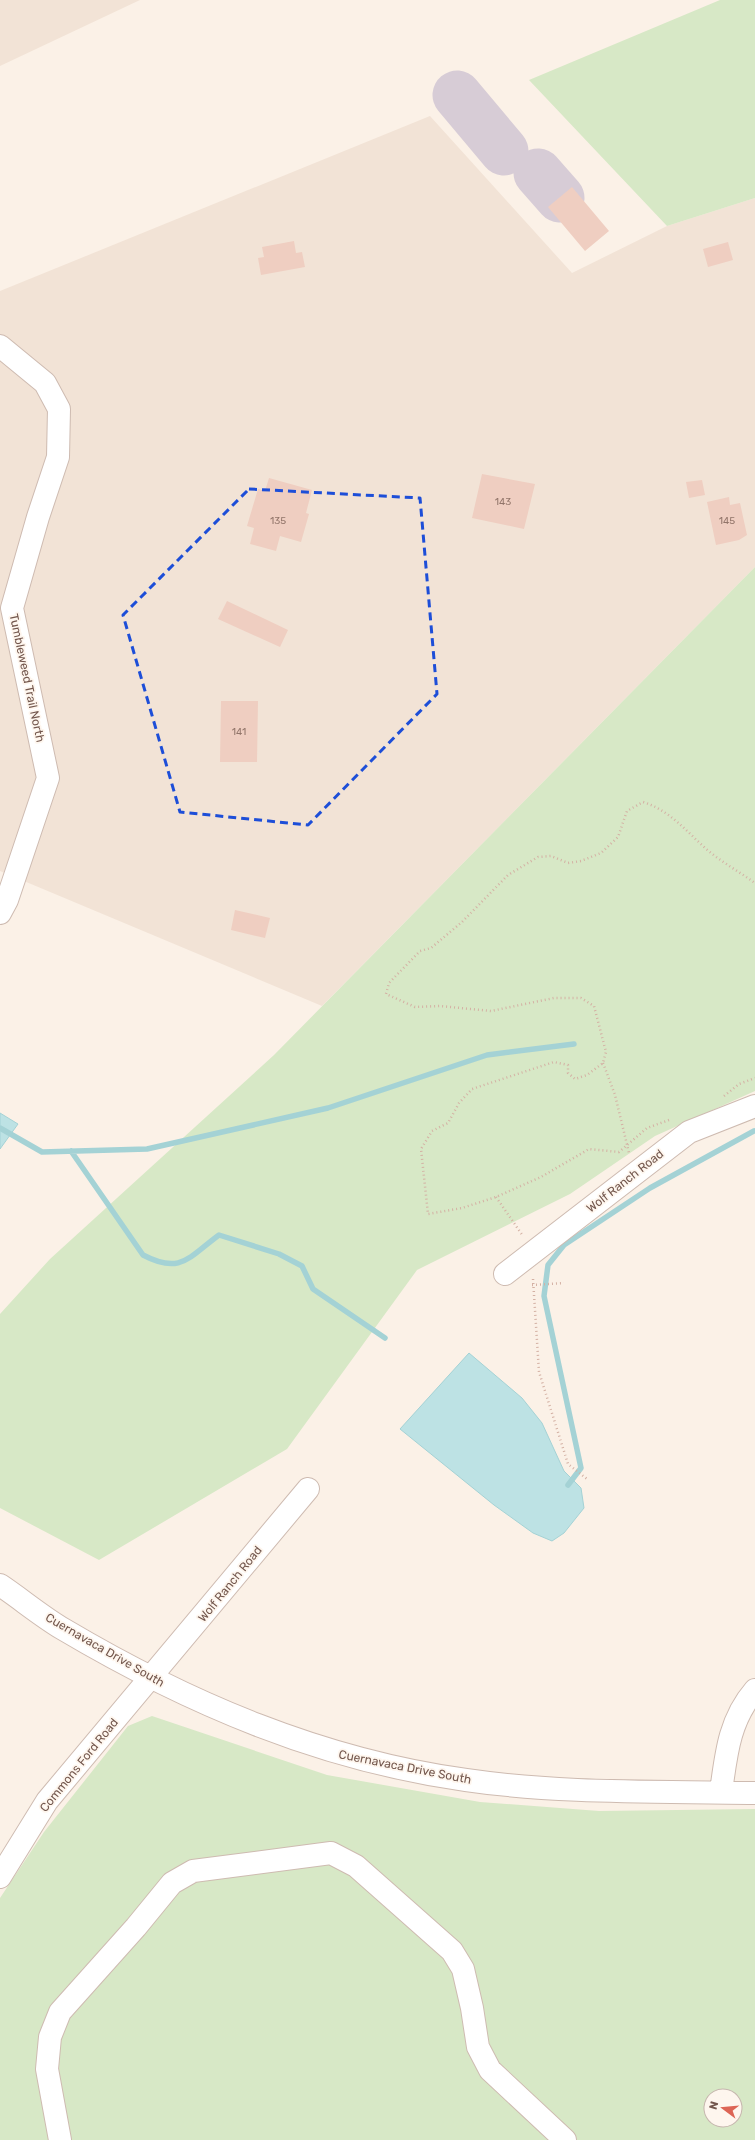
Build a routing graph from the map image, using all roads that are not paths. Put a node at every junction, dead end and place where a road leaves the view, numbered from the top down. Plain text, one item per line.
1 (0, 346) edge
2 (0, 913) edge
3 (755, 1106) edge
4 (505, 1274) dead end
5 (308, 1489) dead end
6 (0, 1585) edge
7 (152, 1678) junction
8 (755, 1690) edge
9 (721, 1792) junction
10 (755, 1793) edge
11 (0, 1877) edge
12 (60, 2140) edge
13 (565, 2140) edge

1 - 2 street, Tumbleweed Trail North
3 - 4 street, Wolf Ranch Road
5 - 7 street, Wolf Ranch Road
6 - 7 street, Cuernavaca Drive South
7 - 9 street, Cuernavaca Drive South
7 - 11 street, Commons Ford Road
8 - 9 street
9 - 10 street, Cuernavaca Drive South
12 - 13 street

